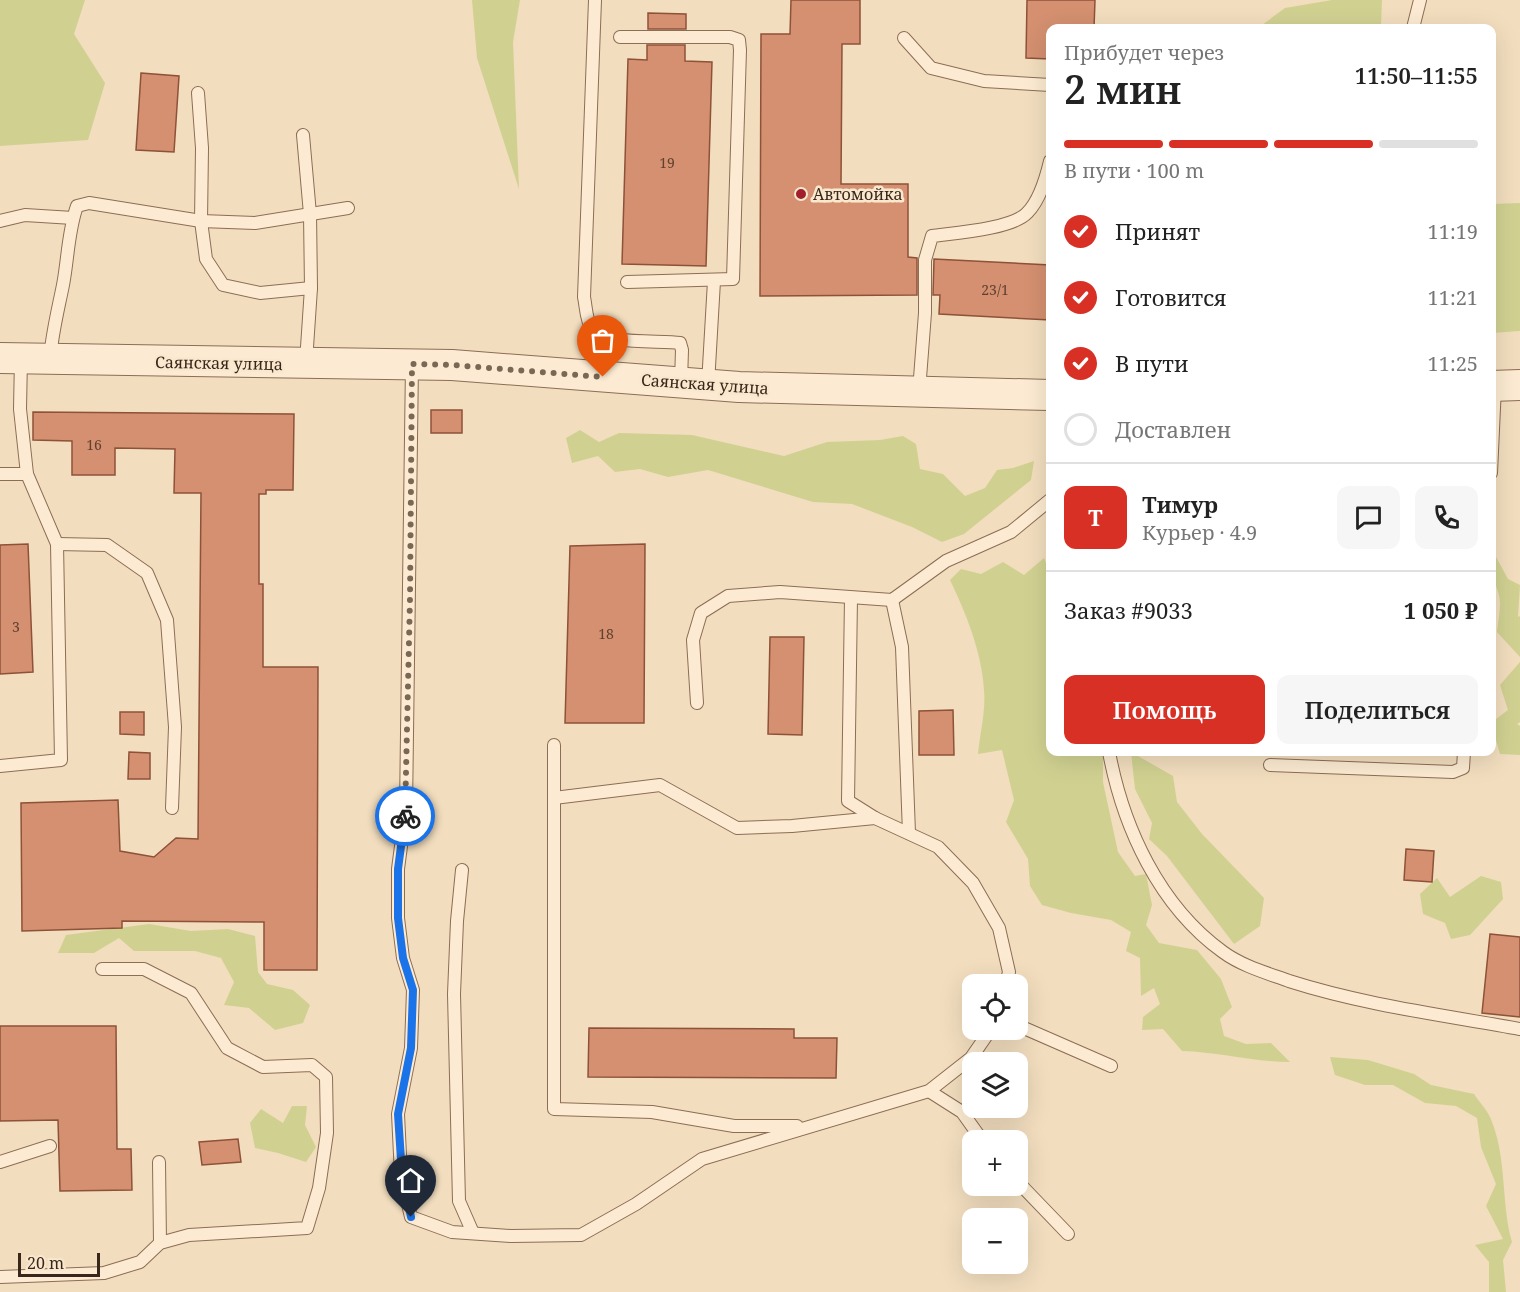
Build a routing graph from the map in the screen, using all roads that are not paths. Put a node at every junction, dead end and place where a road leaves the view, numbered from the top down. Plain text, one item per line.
1 (595, 0) edge
2 (1420, 0) edge
3 (1414, 24) edge
4 (620, 37) dead end
5 (904, 38) dead end
6 (1046, 85) edge
7 (198, 93) dead end
8 (303, 135) dead end
9 (1046, 181) edge
10 (348, 208) dead end
11 (310, 214) junction
12 (73, 218) junction
13 (0, 221) edge
14 (201, 221) junction
15 (714, 281) junction
16 (627, 282) dead end
17 (311, 288) junction
18 (10, 358) edge
19 (50, 359) junction
20 (305, 364) junction
21 (412, 364) junction
22 (694, 384) junction
23 (1502, 386) edge
24 (919, 392) junction
25 (1046, 395) edge
26 (1496, 433) edge
27 (0, 474) edge
28 (27, 474) junction
29 (1046, 503) edge
30 (57, 544) junction
31 (851, 598) junction
32 (892, 600) junction
33 (697, 703) dead end
34 (554, 745) dead end
35 (1110, 756) edge
36 (1464, 756) edge
37 (1270, 765) dead end
38 (0, 766) edge
39 (554, 798) junction
40 (172, 808) dead end
41 (875, 818) junction
42 (909, 833) junction
43 (462, 870) dead end
44 (102, 969) dead end
45 (1008, 974) edge
46 (1520, 1029) edge
47 (1028, 1030) edge
48 (984, 1040) edge
49 (1111, 1066) dead end
50 (929, 1091) junction
51 (810, 1126) junction
52 (975, 1130) edge
53 (50, 1146) dead end
54 (0, 1162) edge
55 (159, 1162) dead end
56 (1028, 1192) edge
57 (473, 1233) junction
58 (1068, 1234) dead end
59 (160, 1243) junction
60 (0, 1277) edge

1 - 22 lane
2 - 3 lane
4 - 15 lane
5 - 6 lane
7 - 14 lane
8 - 11 lane
9 - 24 lane
10 - 11 lane
11 - 14 lane
11 - 17 lane
12 - 13 lane
12 - 14 lane
12 - 19 lane
14 - 17 lane
15 - 16 lane
15 - 22 lane
17 - 20 lane
18 - 19 street, Саянская улица
18 - 28 lane
19 - 20 street, Саянская улица
20 - 21 street, Саянская улица
21 - 22 street, Саянская улица
21 - 57 lane
22 - 24 street, Саянская улица
23 - 26 lane
24 - 25 street, Саянская улица
27 - 28 lane
28 - 30 lane
29 - 32 lane
30 - 38 lane
30 - 40 lane
31 - 32 lane
31 - 33 lane
31 - 41 lane
32 - 42 lane
34 - 39 lane
35 - 46 lane
36 - 37 lane
39 - 41 lane
39 - 51 lane
41 - 42 lane
42 - 45 lane
43 - 57 lane
44 - 59 lane
47 - 49 lane
48 - 50 lane
50 - 51 lane
50 - 52 lane
51 - 57 lane
53 - 54 lane
55 - 59 lane
56 - 58 lane
59 - 60 lane

